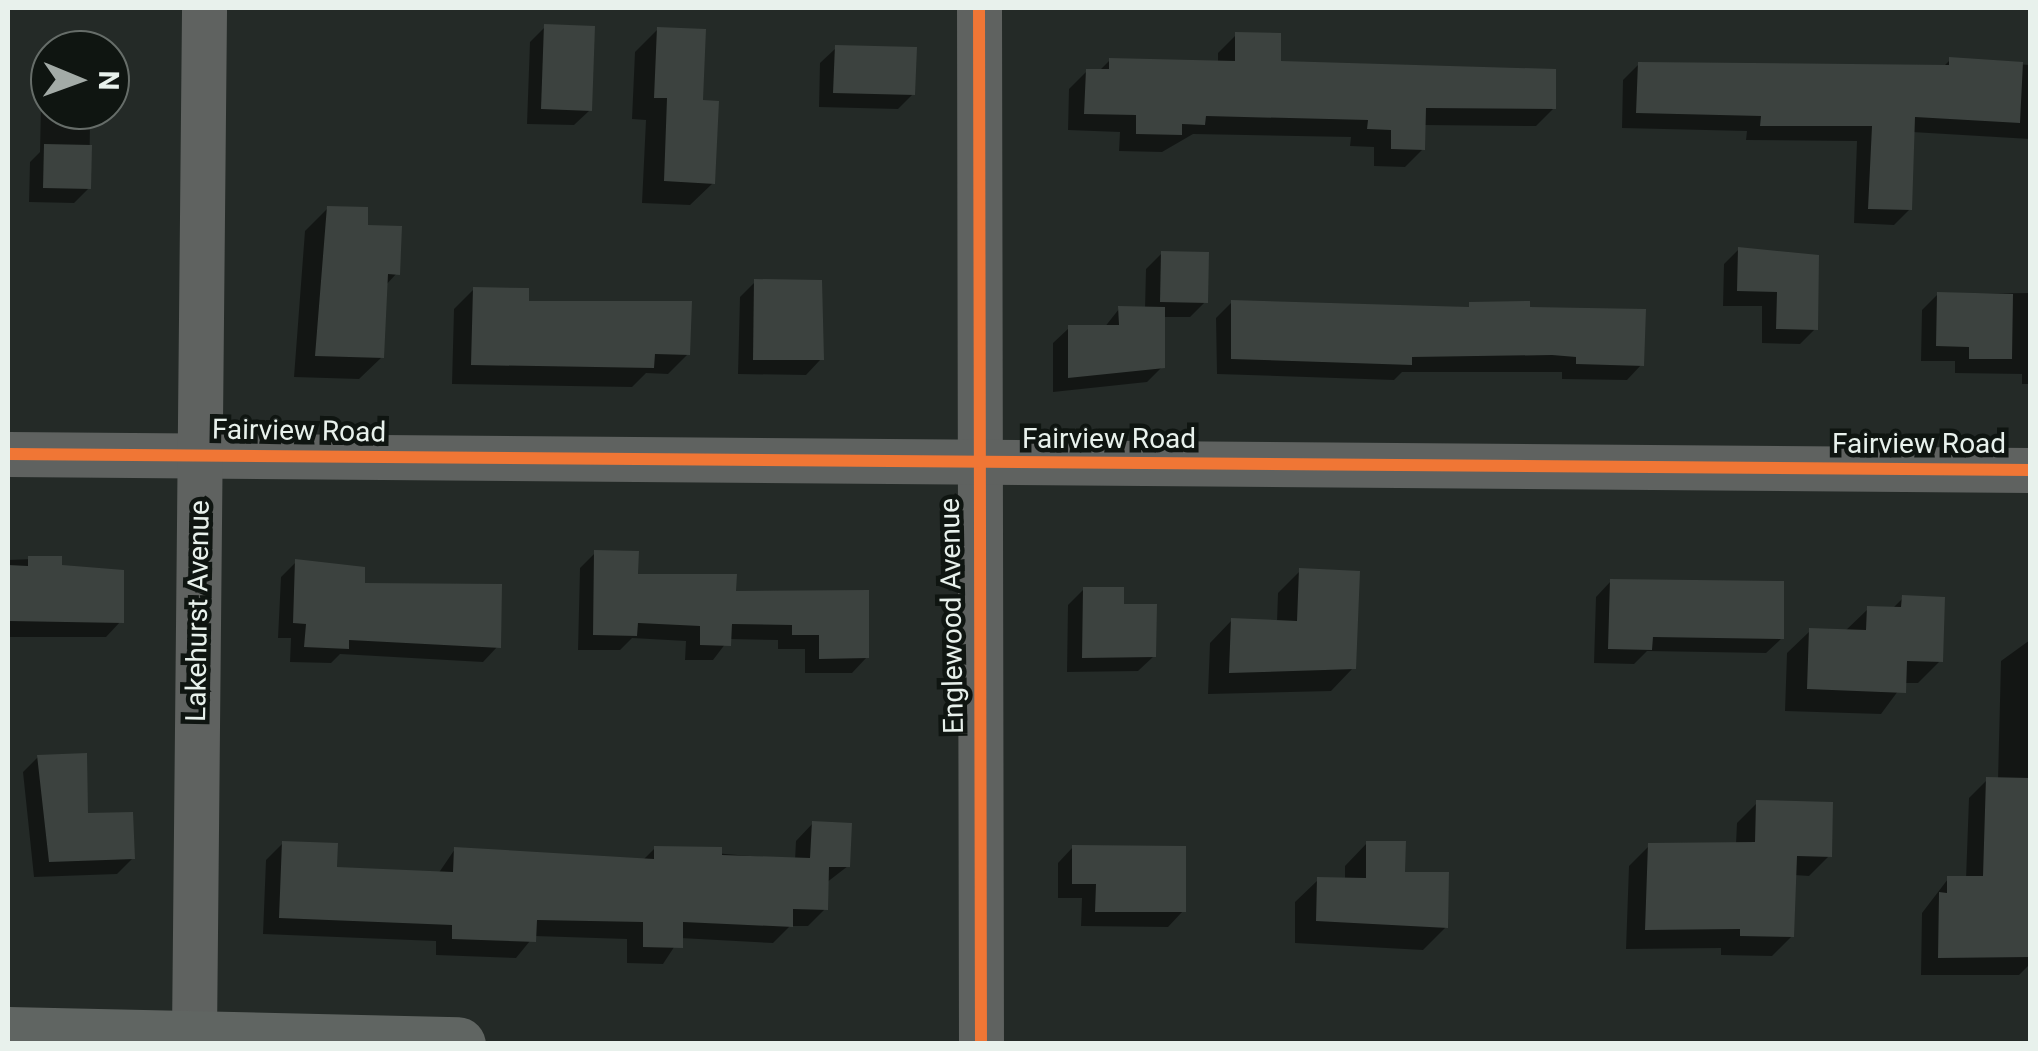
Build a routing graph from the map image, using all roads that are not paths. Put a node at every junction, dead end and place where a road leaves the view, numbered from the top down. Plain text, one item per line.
1 (204, 8) edge
2 (979, 8) edge
3 (8, 454) edge
4 (200, 456) junction
5 (975, 463) junction
6 (2030, 470) edge
7 (8, 1034) edge
8 (194, 1035) junction
9 (127, 1038) edge
10 (458, 1044) edge
11 (981, 1044) edge

1 - 4 street, Lakehurst Avenue
2 - 5 street, Englewood Avenue
3 - 4 street, Fairview Road
4 - 5 street, Fairview Road
4 - 8 street, Lakehurst Avenue
5 - 6 street, Fairview Road
5 - 11 street, Englewood Avenue
7 - 9 street
8 - 9 street
8 - 10 street

